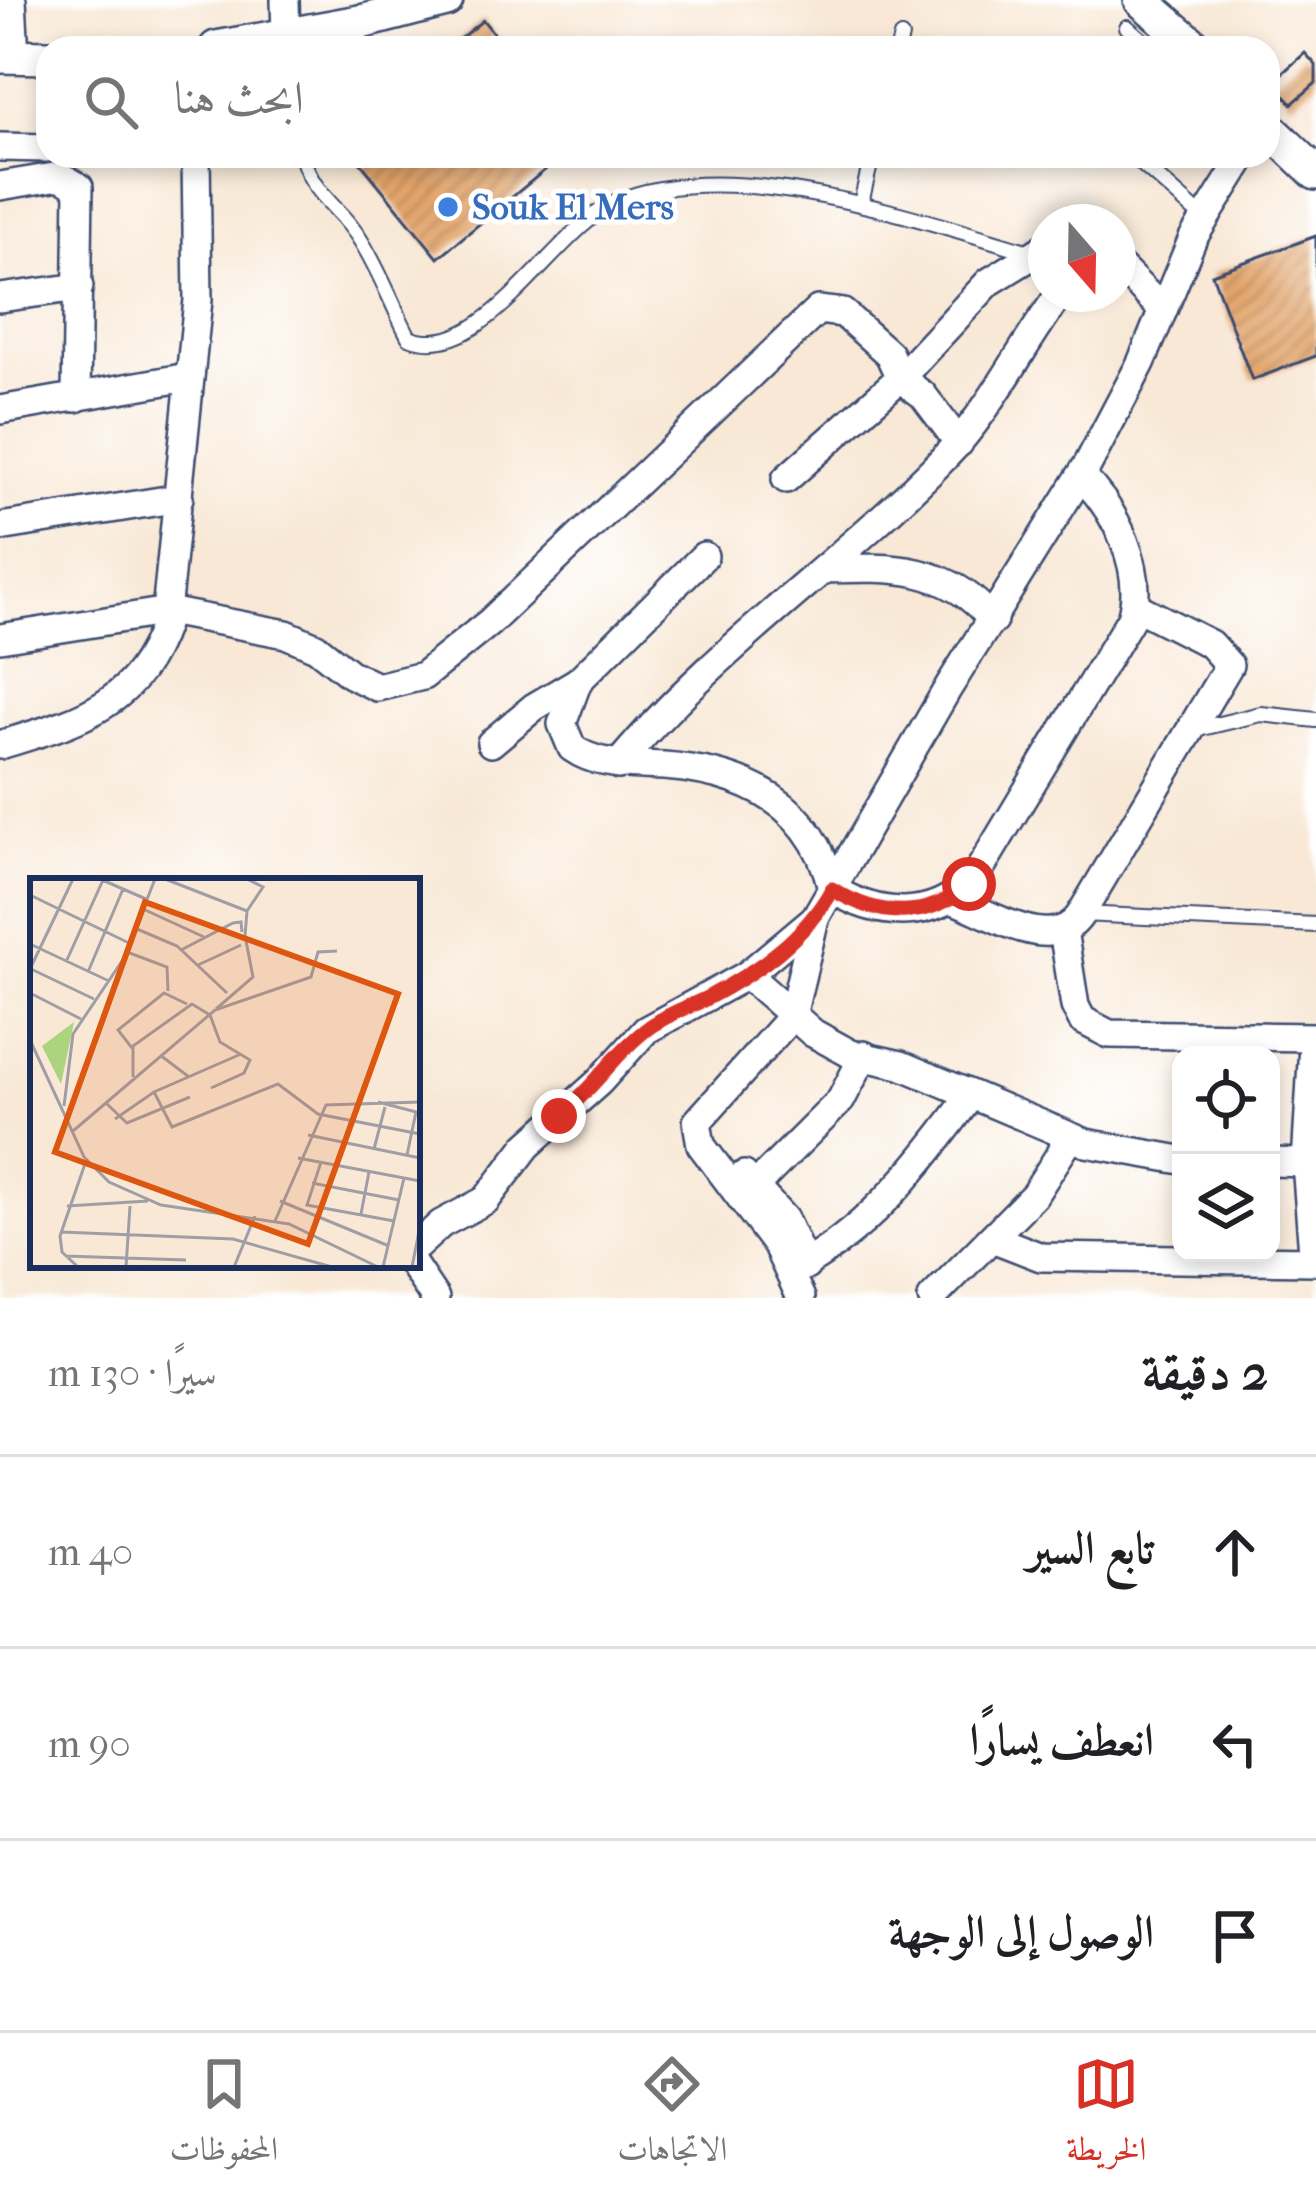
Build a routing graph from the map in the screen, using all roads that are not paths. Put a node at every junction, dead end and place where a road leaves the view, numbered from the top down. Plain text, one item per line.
1 (12, 0) edge
2 (285, 0) edge
3 (446, 0) edge
4 (1146, 9) edge
5 (287, 36) edge
6 (313, 36) edge
7 (1182, 36) edge
8 (21, 57) edge
9 (1280, 139) edge
10 (0, 147) edge
11 (36, 148) edge
12 (196, 168) edge
13 (307, 168) edge
14 (869, 168) edge
15 (1147, 168) edge
16 (1236, 168) edge
17 (1316, 173) edge
18 (0, 185) edge
19 (861, 203) junction
20 (1203, 218) junction
21 (1028, 246) edge
22 (1028, 256) edge
23 (1136, 284) edge
24 (79, 287) junction
25 (0, 298) edge
26 (1163, 310) junction
27 (1048, 312) edge
28 (188, 377) junction
29 (901, 378) junction
30 (76, 398) junction
31 (0, 410) edge
32 (959, 443) junction
33 (1081, 476) junction
34 (786, 478) dead end
35 (179, 498) junction
36 (0, 527) edge
37 (704, 556) dead end
38 (825, 569) junction
39 (1135, 606) junction
40 (168, 611) junction
41 (993, 621) junction
42 (0, 638) edge
43 (578, 680) junction
44 (1316, 720) edge
45 (1189, 731) junction
46 (491, 743) dead end
47 (0, 745) edge
48 (618, 765) junction
49 (832, 889) junction
50 (952, 900) junction
51 (814, 918) junction
52 (1072, 922) junction
53 (1316, 925) edge
54 (747, 975) junction
55 (792, 1016) junction
56 (1316, 1041) edge
57 (864, 1055) junction
58 (1314, 1080) edge
59 (971, 1095) junction
60 (1070, 1137) junction
61 (1172, 1159) edge
62 (1280, 1162) edge
63 (1309, 1163) junction
64 (724, 1171) junction
65 (755, 1186) junction
66 (992, 1238) junction
67 (420, 1243) edge
68 (1316, 1257) edge
69 (805, 1264) junction
70 (415, 1268) edge
71 (435, 1298) edge
72 (801, 1298) edge
73 (816, 1298) edge
74 (932, 1298) edge

1 - 8 street
2 - 5 street
3 - 6 street
4 - 7 street
9 - 17 street
10 - 11 street
12 - 28 street
13 - 19 lane
14 - 19 lane
15 - 20 lane
16 - 20 street
18 - 24 street
19 - 21 lane
20 - 26 street
22 - 29 street
23 - 26 street
24 - 25 street
24 - 30 street
26 - 33 street
27 - 32 street
28 - 30 street
28 - 35 street
29 - 32 street
29 - 34 street
29 - 40 street
30 - 31 street
32 - 38 street
33 - 39 street
33 - 41 street
35 - 36 street
35 - 40 street
37 - 43 street
38 - 41 street
38 - 48 street
39 - 45 street
39 - 50 street
40 - 42 street
40 - 47 street
41 - 49 street
43 - 46 street
43 - 48 street
44 - 45 lane
45 - 52 street
48 - 49 street
49 - 50 street
49 - 51 street
50 - 52 street
51 - 54 street
51 - 55 street
52 - 53 lane
52 - 56 street
54 - 55 street
54 - 67 street
55 - 57 street
55 - 64 street
56 - 58 street
57 - 59 street
57 - 65 street
58 - 63 street
59 - 60 street
59 - 69 street
60 - 61 street
60 - 66 street
62 - 63 street
63 - 68 street
64 - 65 street
64 - 72 street
65 - 69 street
66 - 68 street
66 - 74 street
69 - 73 street
70 - 71 street

